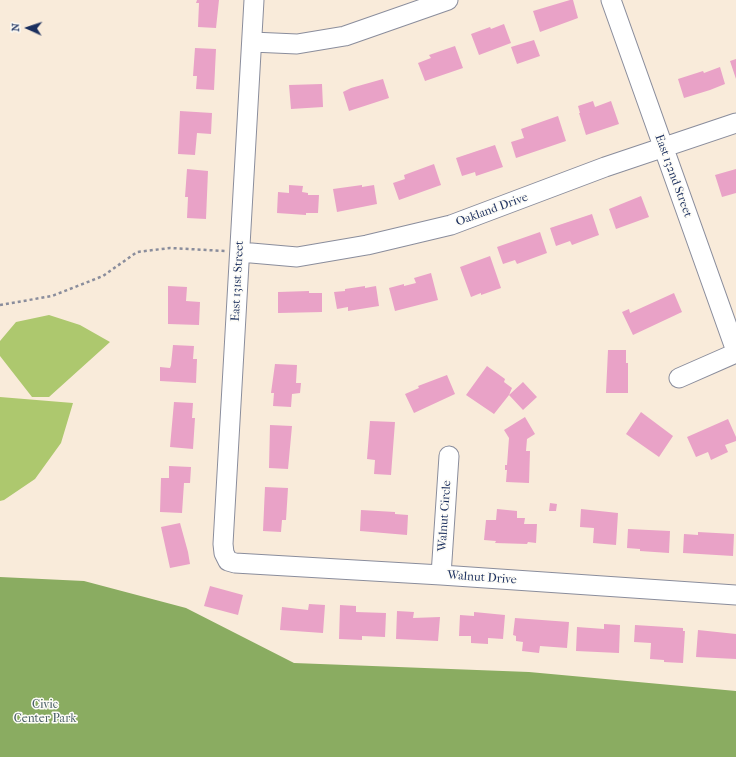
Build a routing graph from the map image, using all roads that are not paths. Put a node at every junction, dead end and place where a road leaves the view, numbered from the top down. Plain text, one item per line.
1 (254, 0) edge
2 (448, 0) edge
3 (611, 0) edge
4 (252, 42) junction
5 (736, 122) edge
6 (663, 148) junction
7 (240, 252) junction
8 (736, 352) edge
9 (679, 378) dead end
10 (449, 456) dead end
11 (228, 561) joint
12 (441, 576) junction
13 (736, 595) edge

1 - 4 street, East 131st Street
2 - 4 street
3 - 6 street, East 132nd Street
4 - 7 street, East 131st Street
5 - 6 street, Oakland Drive
6 - 7 street, Oakland Drive
6 - 8 street, East 132nd Street
7 - 11 street, East 131st Street
8 - 9 street
10 - 12 street, Walnut Circle
11 - 12 street, Walnut Drive
12 - 13 street, Walnut Drive

